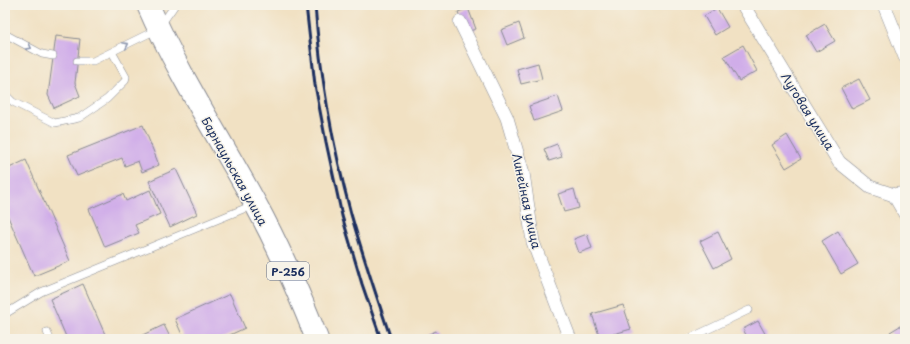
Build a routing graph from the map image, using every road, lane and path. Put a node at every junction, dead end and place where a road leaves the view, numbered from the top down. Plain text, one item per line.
1 (148, 5) edge
2 (175, 5) edge
3 (743, 5) edge
4 (884, 5) edge
5 (460, 22) dead end
6 (158, 29) junction
7 (5, 34) edge
8 (112, 52) junction
9 (54, 56) dead end
10 (905, 58) edge
11 (77, 61) dead end
12 (5, 94) edge
13 (900, 194) edge
14 (256, 205) junction
15 (905, 214) edge
16 (749, 310) dead end
17 (5, 314) edge
18 (317, 339) edge
19 (570, 339) edge
20 (688, 339) edge

1 - 6 highway, Барнаульская улица / Р-256
2 - 6 lane
3 - 13 street, Луговая улица
4 - 10 street
5 - 19 street, Линейная улица
8 -> 6 lane
6 - 14 highway, Барнаульская улица / Р-256
7 -> 9 lane
8 - 11 lane
8 - 12 lane
13 - 15 street
14 - 17 lane
14 - 18 highway, Барнаульская улица / Р-256
16 - 20 lane

